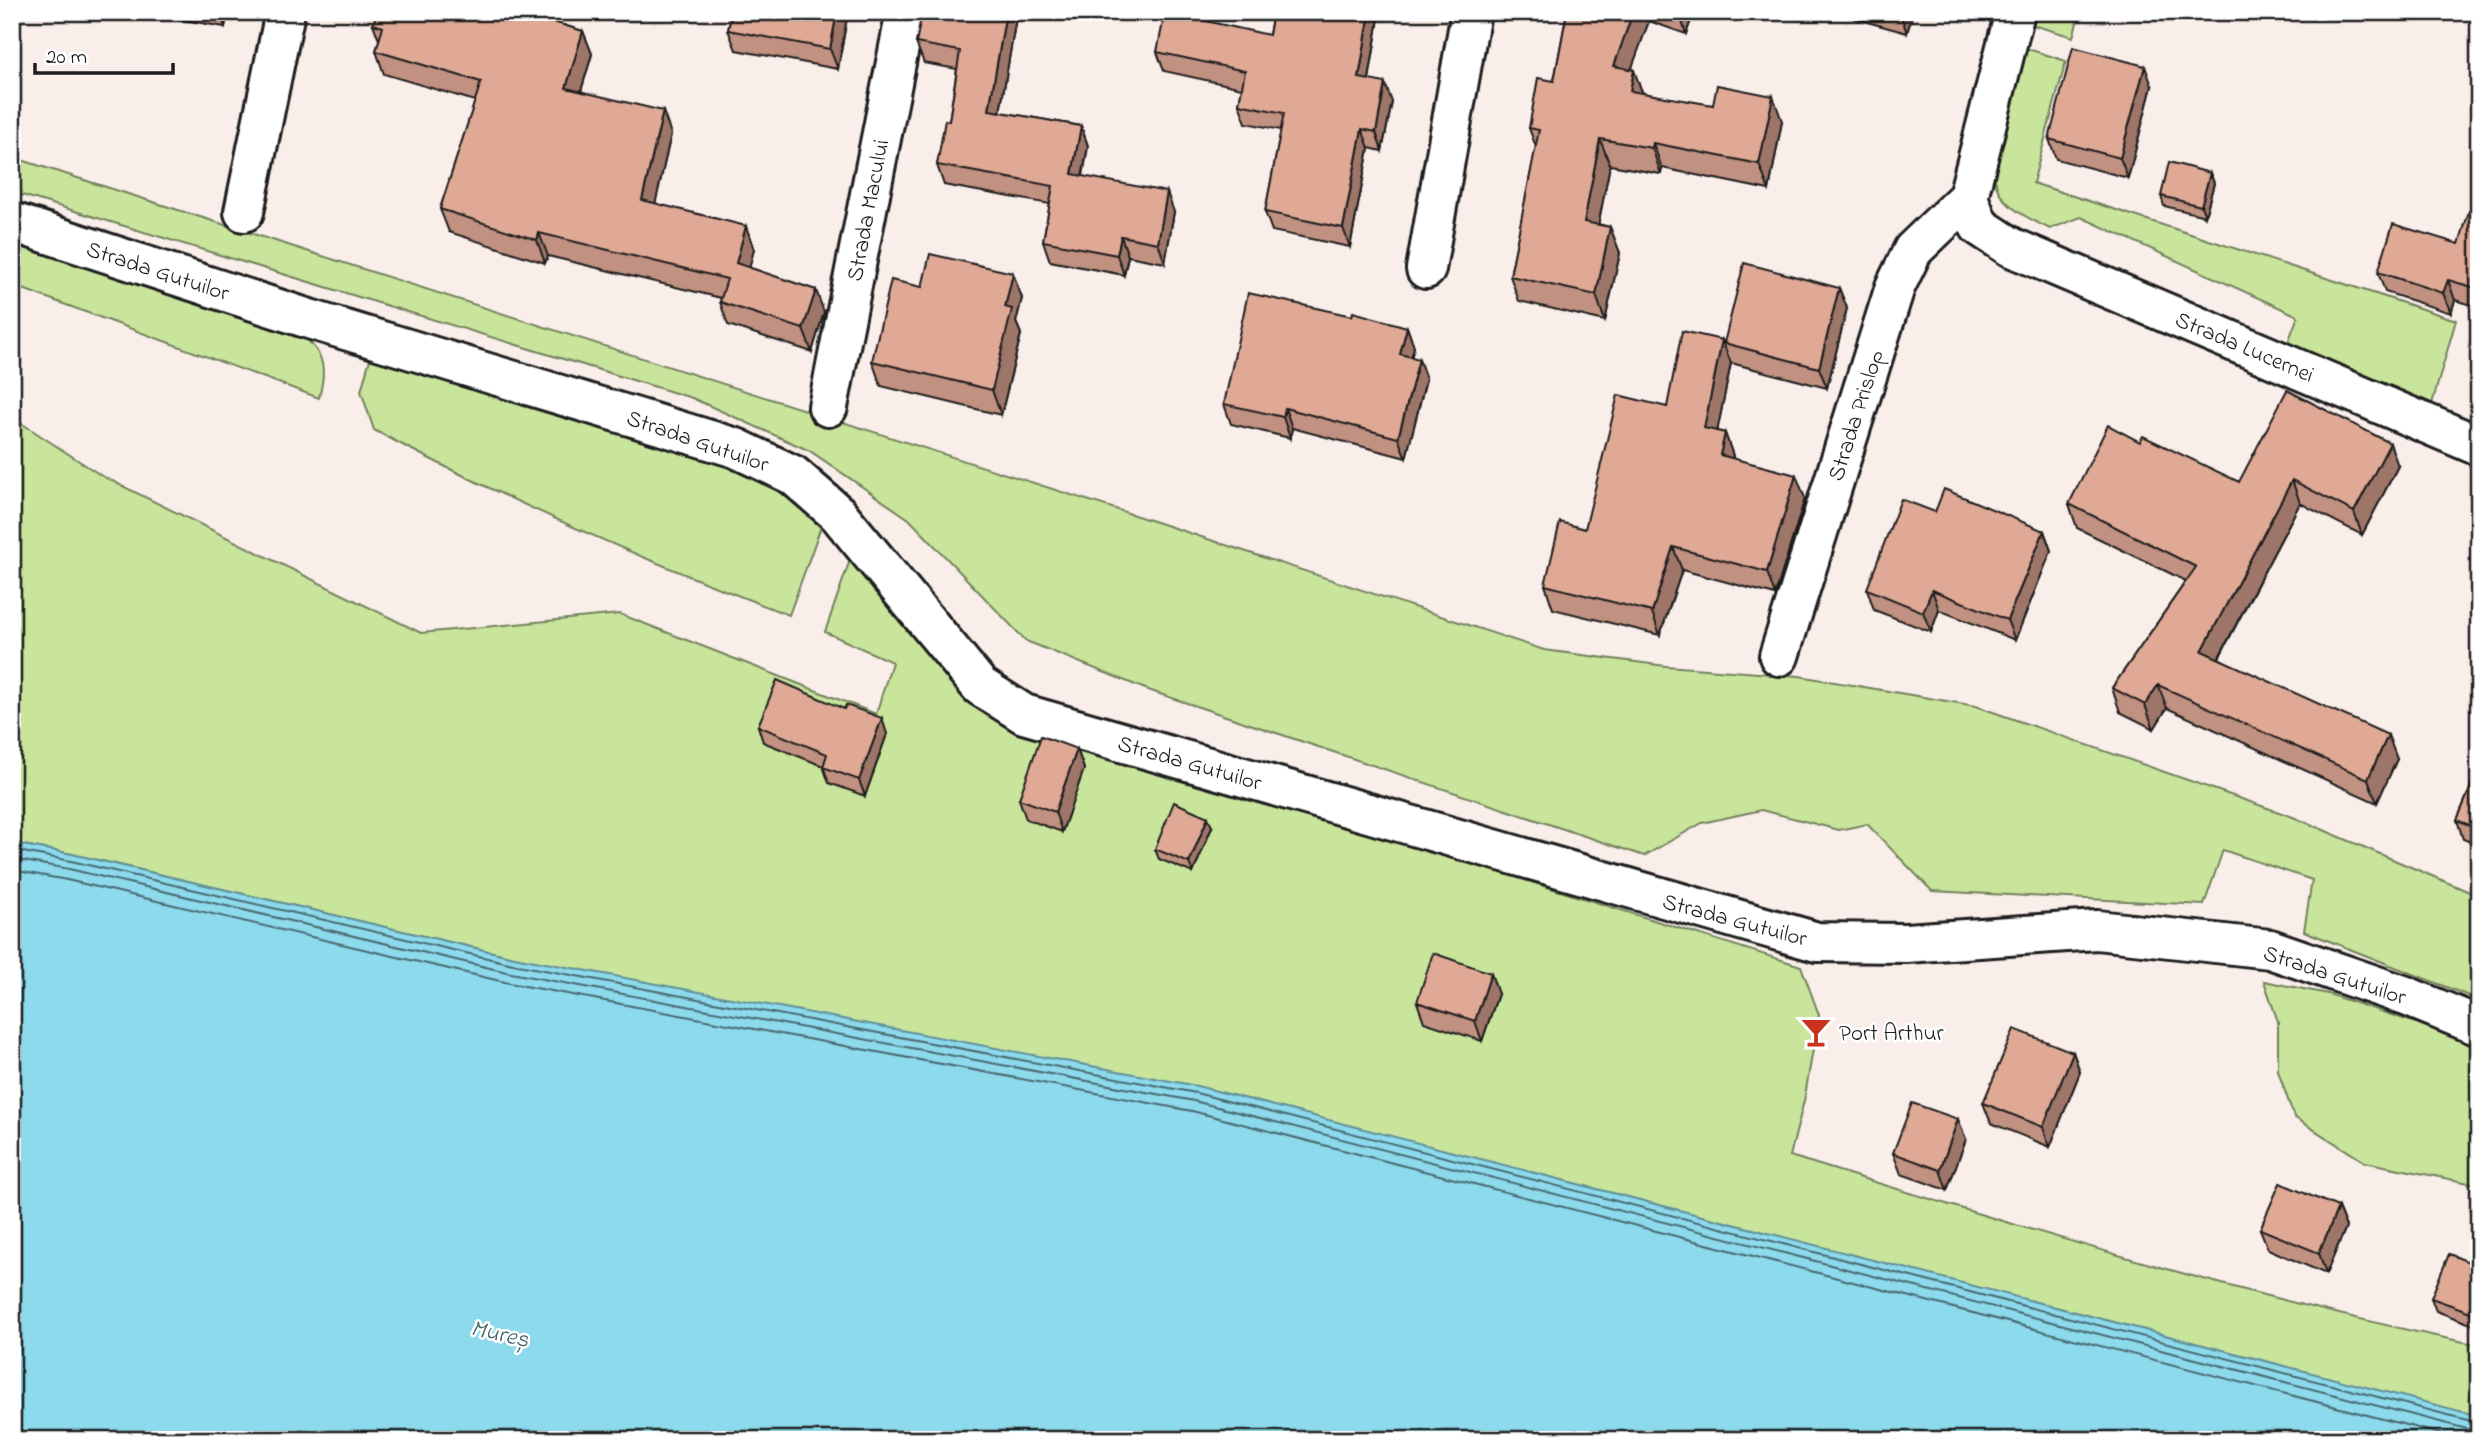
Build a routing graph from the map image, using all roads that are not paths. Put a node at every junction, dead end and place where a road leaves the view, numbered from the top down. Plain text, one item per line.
1 (285, 12) edge
2 (906, 12) edge
3 (1471, 12) edge
4 (2015, 12) edge
5 (1968, 197) junction
6 (244, 212) dead end
7 (12, 222) edge
8 (1426, 269) dead end
9 (828, 407) dead end
10 (2479, 446) edge
11 (1779, 656) dead end
12 (2479, 1026) edge

1 - 6 street
2 - 9 street, Strada Macului
3 - 8 street
4 - 5 street
5 - 10 street, Strada Lucernei
5 - 11 street, Strada Prislop
7 - 12 street, Strada Gutuilor

